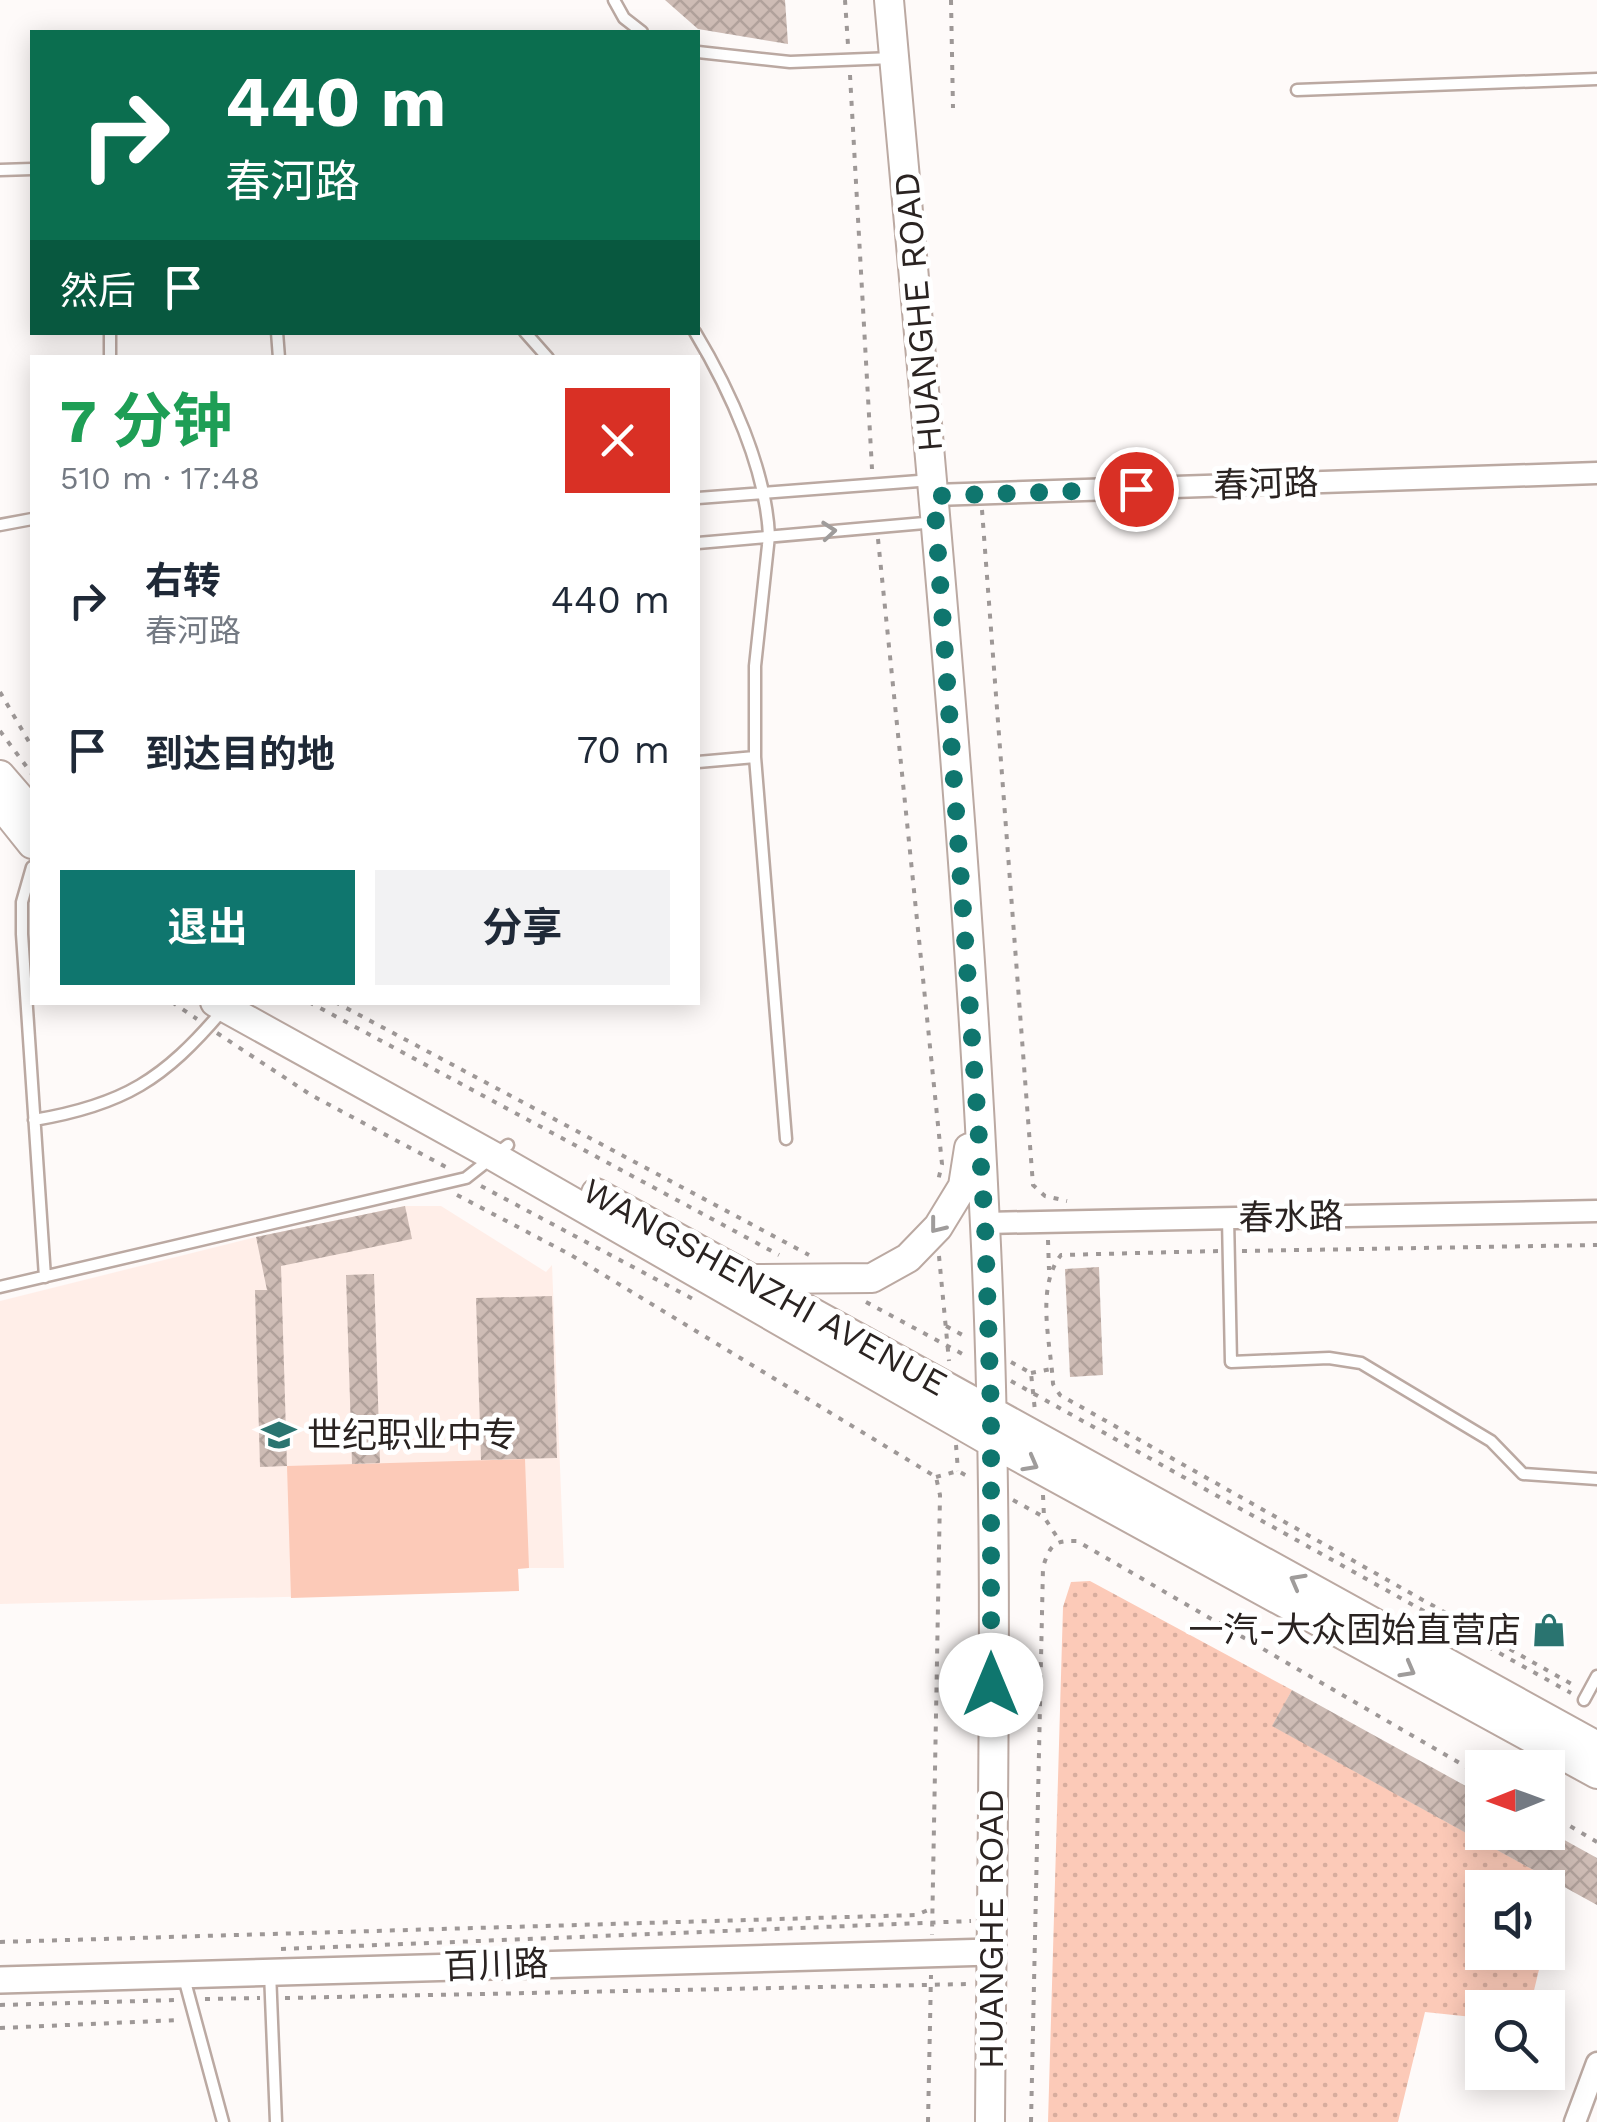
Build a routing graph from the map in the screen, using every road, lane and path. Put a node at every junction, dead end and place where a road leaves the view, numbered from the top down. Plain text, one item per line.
1 (614, 0) edge
2 (845, 0) edge
3 (889, 0) edge
4 (951, 0) edge
5 (638, 30) edge
6 (700, 52) edge
7 (894, 58) junction
8 (849, 60) junction
9 (1597, 79) edge
10 (1297, 90) dead end
11 (954, 108) dead end
12 (30, 169) edge
13 (0, 170) edge
14 (528, 335) edge
15 (696, 335) edge
16 (545, 355) edge
17 (1597, 474) edge
18 (873, 485) junction
19 (763, 493) junction
20 (982, 494) junction
21 (700, 498) edge
22 (935, 499) junction
23 (30, 519) edge
24 (0, 525) edge
25 (876, 527) junction
26 (770, 536) junction
27 (700, 543) edge
28 (0, 692) edge
29 (0, 732) edge
30 (30, 744) edge
31 (755, 757) junction
32 (700, 762) edge
33 (30, 771) edge
34 (0, 775) edge
35 (13, 802) edge
36 (30, 840) edge
37 (30, 874) edge
38 (228, 1005) edge
39 (231, 1005) edge
40 (314, 1005) edge
41 (341, 1005) edge
42 (977, 1102) junction
43 (34, 1120) junction
44 (786, 1139) dead end
45 (500, 1150) junction
46 (450, 1182) junction
47 (934, 1196) dead end
48 (1085, 1202) dead end
49 (1597, 1211) edge
50 (1228, 1218) junction
51 (985, 1224) junction
52 (923, 1243) junction
53 (1597, 1245) edge
54 (1229, 1251) junction
55 (790, 1260) dead end
56 (820, 1260) dead end
57 (44, 1277) junction
58 (750, 1279) junction
59 (0, 1286) edge
60 (854, 1296) dead end
61 (948, 1346) junction
62 (990, 1369) junction
63 (1052, 1369) junction
64 (1031, 1374) dead end
65 (952, 1391) junction
66 (991, 1412) junction
67 (954, 1420) junction
68 (991, 1442) junction
69 (936, 1476) junction
70 (1597, 1479) edge
71 (1044, 1516) dead end
72 (1059, 1540) junction
73 (1597, 1676) edge
74 (1586, 1696) junction
75 (1597, 1746) edge
76 (1465, 1766) edge
77 (1597, 1774) edge
78 (1565, 1823) edge
79 (1597, 1842) edge
80 (932, 1908) junction
81 (991, 1921) junction
82 (932, 1922) junction
83 (0, 1942) edge
84 (991, 1952) junction
85 (932, 1954) junction
86 (274, 1960) junction
87 (183, 1974) junction
88 (0, 1980) edge
89 (991, 1984) junction
90 (931, 1985) junction
91 (271, 1998) junction
92 (190, 2000) junction
93 (0, 2005) edge
94 (196, 2020) junction
95 (0, 2028) edge
96 (1597, 2063) edge
97 (223, 2122) edge
98 (276, 2122) edge
99 (928, 2122) edge
100 (990, 2122) edge
101 (1030, 2122) edge
102 (1575, 2122) edge

1 - 5 lane
2 - 8 path
3 - 7 main road, HUANGHE ROAD
4 - 11 path
6 - 8 lane
7 - 8 lane
7 - 22 main road, HUANGHE ROAD
8 - 18 path
9 - 10 lane
12 - 13 lane
14 - 16 lane
15 - 19 lane
17 - 20 street, 春河路
18 - 19 lane
18 - 22 lane
19 - 21 lane
19 - 26 lane
20 - 22 street, 春河路
20 - 48 path
22 - 25 lane
22 - 42 main road, HUANGHE ROAD
23 - 24 lane
26 -> 25 lane
25 - 47 path
26 - 27 lane
26 - 31 lane
28 - 30 path
29 - 33 path
31 - 32 lane
31 - 44 lane
34 - 35 main road
35 - 36 main road
37 - 43 lane
38 - 43 lane
39 - 45 main road, WANGSHENZHI AVENUE
40 - 55 path
41 - 56 path
42 - 51 main road, HUANGHE ROAD
42 -> 52 main road
43 - 57 lane
45 - 46 lane
45 - 58 main road, WANGSHENZHI AVENUE
45 - 67 main road
46 - 57 lane
46 - 69 path
49 - 50 street, 春水路
50 - 51 street, 春水路
50 - 54 lane
51 - 62 main road, HUANGHE ROAD
52 - 58 main road
52 - 61 path
53 - 54 path
54 - 63 path
54 - 70 lane
57 - 59 lane
58 - 65 main road, WANGSHENZHI AVENUE
60 - 61 path
61 - 62 path
61 - 65 path
62 - 66 main road, HUANGHE ROAD
62 - 74 path
63 - 64 path
63 - 74 path
65 - 66 main road, WANGSHENZHI AVENUE
66 - 68 main road, HUANGHE ROAD
75 -> 66 main road, WANGSHENZHI AVENUE
67 - 68 main road
67 - 69 path
68 -> 77 main road
68 - 81 main road, HUANGHE ROAD
69 - 80 path
71 - 72 path
72 - 76 path
72 - 101 path
73 - 74 lane
78 - 79 path
80 - 82 path
80 - 83 path
81 - 82 path
81 - 84 main road, HUANGHE ROAD
82 - 85 path
82 - 86 path
84 - 85 street, 百川路
84 - 89 main road, HUANGHE ROAD
85 - 86 street, 百川路
85 - 90 path
86 - 87 street, 百川路
86 - 91 lane
87 - 88 street, 百川路
87 - 92 lane
89 - 90 path
89 - 100 main road, HUANGHE ROAD
90 - 91 path
90 - 99 path
91 - 92 path
91 - 98 lane
92 - 93 path
92 - 94 lane
94 - 95 path
94 - 97 lane
96 - 102 street

